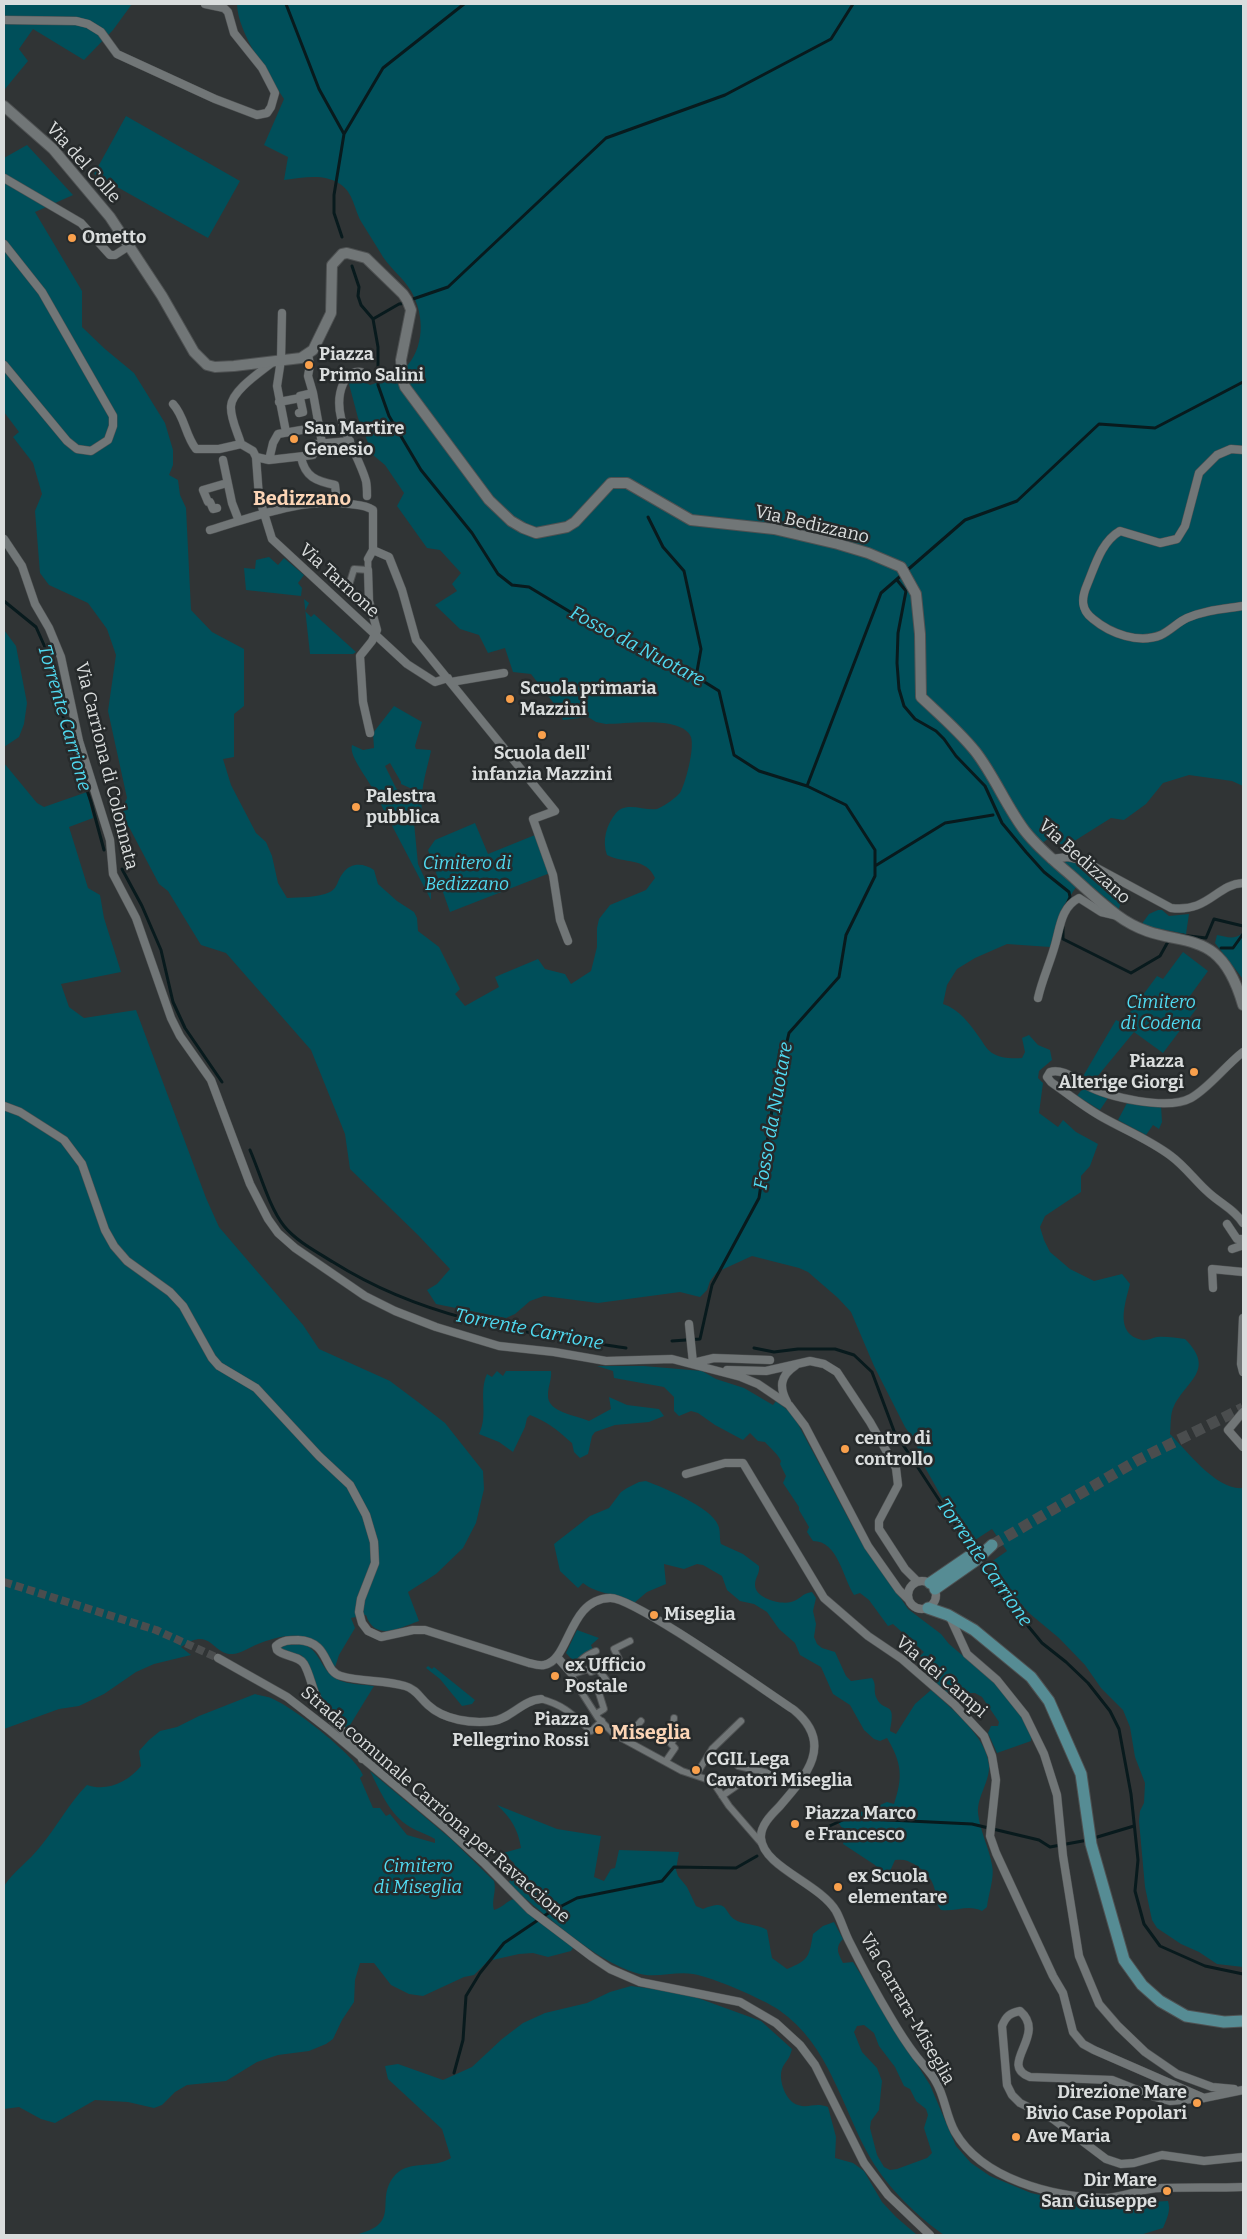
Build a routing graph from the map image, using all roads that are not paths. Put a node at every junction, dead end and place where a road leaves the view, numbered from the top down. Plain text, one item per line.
1 (205, 4) edge
2 (4, 20) edge
3 (4, 106) edge
4 (4, 178) edge
5 (4, 244) edge
6 (129, 246) junction
7 (282, 313) dead end
8 (308, 354) junction
9 (278, 360) junction
10 (4, 365) edge
11 (361, 372) dead end
12 (313, 393) junction
13 (300, 398) junction
14 (279, 402) junction
15 (173, 404) dead end
16 (299, 413) dead end
17 (319, 427) junction
18 (282, 433) junction
19 (350, 441) junction
20 (241, 444) junction
21 (319, 445) junction
22 (1243, 450) edge
23 (301, 457) junction
24 (223, 460) dead end
25 (269, 460) junction
26 (256, 461) junction
27 (228, 483) junction
28 (366, 496) dead end
29 (338, 503) junction
30 (217, 508) dead end
31 (264, 512) junction
32 (239, 521) junction
33 (210, 530) dead end
34 (4, 539) edge
35 (373, 546) junction
36 (368, 559) joint
37 (368, 570) junction
38 (350, 582) dead end
39 (1243, 606) edge
40 (375, 634) junction
41 (504, 673) dead end
42 (449, 680) junction
43 (370, 733) dead end
44 (1051, 859) junction
45 (1243, 883) edge
46 (1118, 916) junction
47 (568, 941) dead end
48 (1241, 989) edge
49 (1038, 998) dead end
50 (1243, 1005) edge
51 (1243, 1052) edge
52 (4, 1106) edge
53 (1243, 1222) edge
54 (1228, 1224) dead end
55 (1242, 1239) edge
56 (1232, 1249) dead end
57 (1243, 1272) edge
58 (1212, 1288) dead end
59 (1243, 1318) edge
60 (689, 1324) dead end
61 (770, 1360) dead end
62 (801, 1362) junction
63 (692, 1363) junction
64 (711, 1370) junction
65 (1243, 1372) edge
66 (789, 1405) junction
67 (1243, 1412) edge
68 (1243, 1448) edge
69 (686, 1474) dead end
70 (989, 1547) tunnel mouth
71 (917, 1581) junction
72 (932, 1595) junction
73 (908, 1599) junction
74 (948, 1615) junction
75 (630, 1640) dead end
76 (596, 1651) dead end
77 (218, 1658) tunnel mouth
78 (555, 1659) junction
79 (598, 1669) junction
80 (572, 1678) junction
81 (541, 1699) joint
82 (596, 1714) junction
83 (674, 1718) dead end
84 (640, 1720) dead end
85 (602, 1721) junction
86 (742, 1721) dead end
87 (623, 1739) junction
88 (362, 1760) junction
89 (666, 1761) junction
90 (736, 1764) dead end
91 (769, 1773) dead end
92 (696, 1775) junction
93 (746, 1780) dead end
94 (722, 1796) junction
95 (761, 1840) junction
96 (1243, 2021) edge
97 (1243, 2090) edge
98 (1204, 2098) junction
99 (1243, 2157) edge
100 (1243, 2187) edge
101 (930, 2235) edge

1 - 2 street
3 - 6 street, Via del Colle
4 - 6 street
5 - 10 street
6 - 9 street, Via del Colle
7 - 9 street
8 - 9 street, Via del Colle
8 - 12 street
8 - 44 street, Via Bedizzano
9 - 14 street
9 - 20 street
11 - 19 street
12 - 13 street
12 - 17 street
13 - 14 street
13 - 16 street
14 - 18 street
15 - 20 street
17 - 18 street
17 - 21 street
18 - 25 street
19 - 21 street
19 - 28 street
20 - 26 street
21 - 23 street
22 - 39 street
23 - 25 street
23 - 29 street
24 - 27 street
25 - 26 street
26 - 31 street, Via Tarnone
27 - 30 street
27 - 32 street
29 - 31 street
29 - 35 street
31 - 32 street
31 - 40 street, Via Tarnone
32 - 33 street
34 - 63 street, Via Carriona di Colonnata
35 - 36 street
35 - 42 street
36 - 37 street
37 - 38 street
37 - 40 street
40 - 42 street, Via Tarnone
40 - 43 street
41 - 42 street, Via Tarnone
42 - 47 street
44 - 45 street
44 - 46 street, Via Bedizzano
46 - 48 street, Via Bedizzano
46 - 49 street
48 - 50 street, Via Bedizzano
51 - 53 street
52 - 78 street
54 - 55 street
55 - 56 street
57 - 58 street
59 - 65 street
60 - 63 street
61 - 63 street
62 - 64 street, Via Carriona di Colonnata
62 - 66 street, Via Carriona di Colonnata
62 - 71 street, Via Carriona di Colonnata
63 - 64 street, Via Carriona di Colonnata
64 - 66 street, Via Carriona di Colonnata
66 - 73 street, Via Carriona di Colonnata
67 - 68 street
69 - 98 street, Via dei Campi
70 - 72 main road
71 - 72 street, Via Carriona di Colonnata
71 - 73 street
72 - 73 street, Via Carriona di Colonnata
72 - 74 main road, Via Carriona di Colonnata
74 - 96 main road, Via Carriona di Colonnata
74 - 97 street
75 - 79 street
76 - 80 street
77 - 88 street, Strada comunale Carriona per Ravaccione
78 - 80 street
78 - 95 street
79 - 80 street
79 - 82 street
80 - 82 street
81 - 85 street
81 - 88 street
82 - 85 street
83 - 89 street
84 - 87 street
85 - 87 street
86 - 92 street
87 - 89 street
88 - 101 street, Strada comunale Carriona per Ravaccione
89 - 92 street
90 - 91 street
92 - 94 street
93 - 94 street
94 - 95 street
95 - 100 street, Via Carrara-Miseglia
97 - 98 street
98 - 99 street

